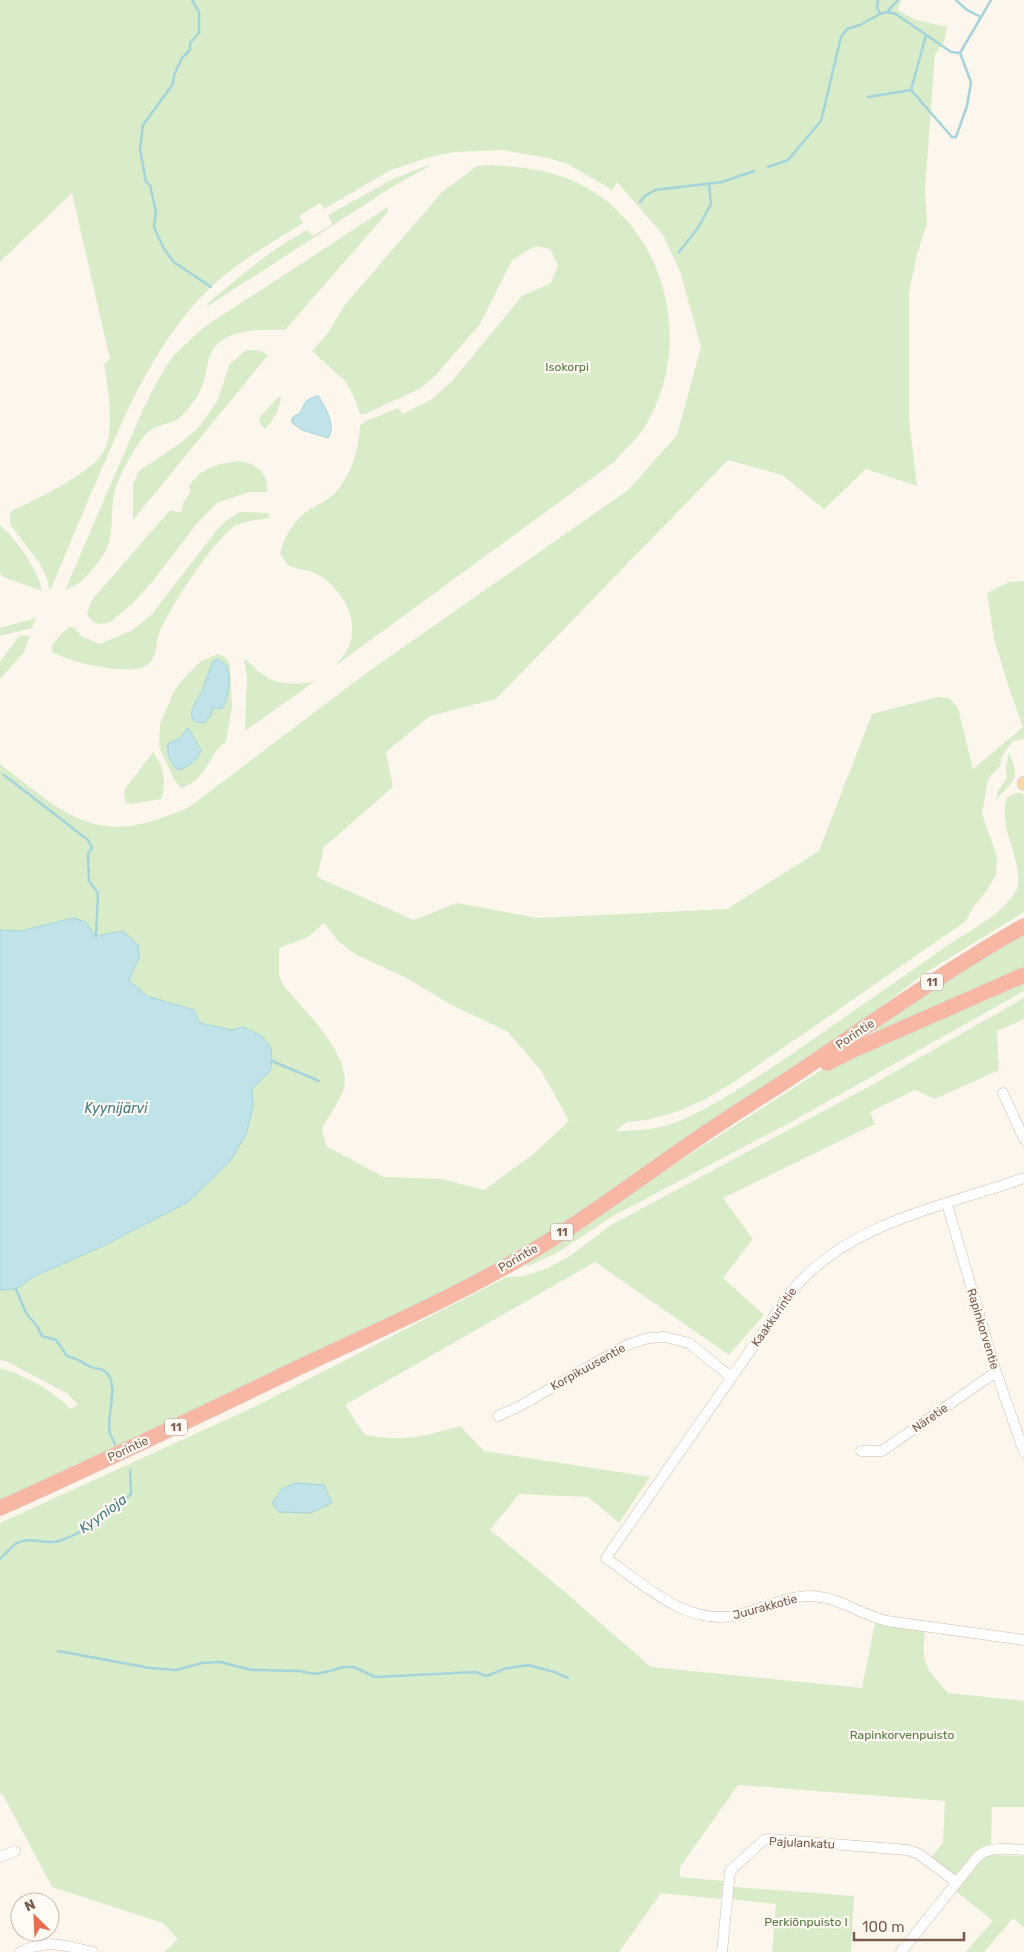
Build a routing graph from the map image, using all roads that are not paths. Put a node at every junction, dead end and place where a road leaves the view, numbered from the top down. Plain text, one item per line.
1 (1024, 926) edge
2 (1024, 976) edge
3 (1003, 1093) dead end
4 (761, 1098) junction
5 (1024, 1139) edge
6 (1024, 1178) edge
7 (947, 1204) junction
8 (996, 1372) junction
9 (731, 1377) junction
10 (498, 1416) dead end
11 (1024, 1421) edge
12 (1014, 1426) junction
13 (861, 1451) dead end
14 (1024, 1452) edge
15 (0, 1508) edge
16 (606, 1558) joint
17 (1024, 1640) edge
18 (1024, 1850) edge
19 (14, 1851) dead end
20 (0, 1857) edge
21 (956, 1882) junction
22 (20, 1952) edge
23 (93, 1952) edge
24 (722, 1952) edge
25 (901, 1952) edge

1 - 4 highway, Porintie / 11
2 - 4 highway
3 - 5 street
4 - 15 highway, Porintie / 11
6 - 7 street, Kaakkurintie
7 - 8 street, Rapinkorventie
7 - 9 street, Kaakkurintie
8 - 12 street, Rapinkorventie
8 - 13 street, Näretie
9 - 10 street, Korpikuusentie
9 - 16 street, Kaakkurintie
11 - 12 street
12 - 14 street, Rapinkorventie
16 - 17 street, Juurakkotie
18 - 21 street
19 - 20 street
21 - 24 street, Pajulankatu
21 - 25 street
22 - 23 street

